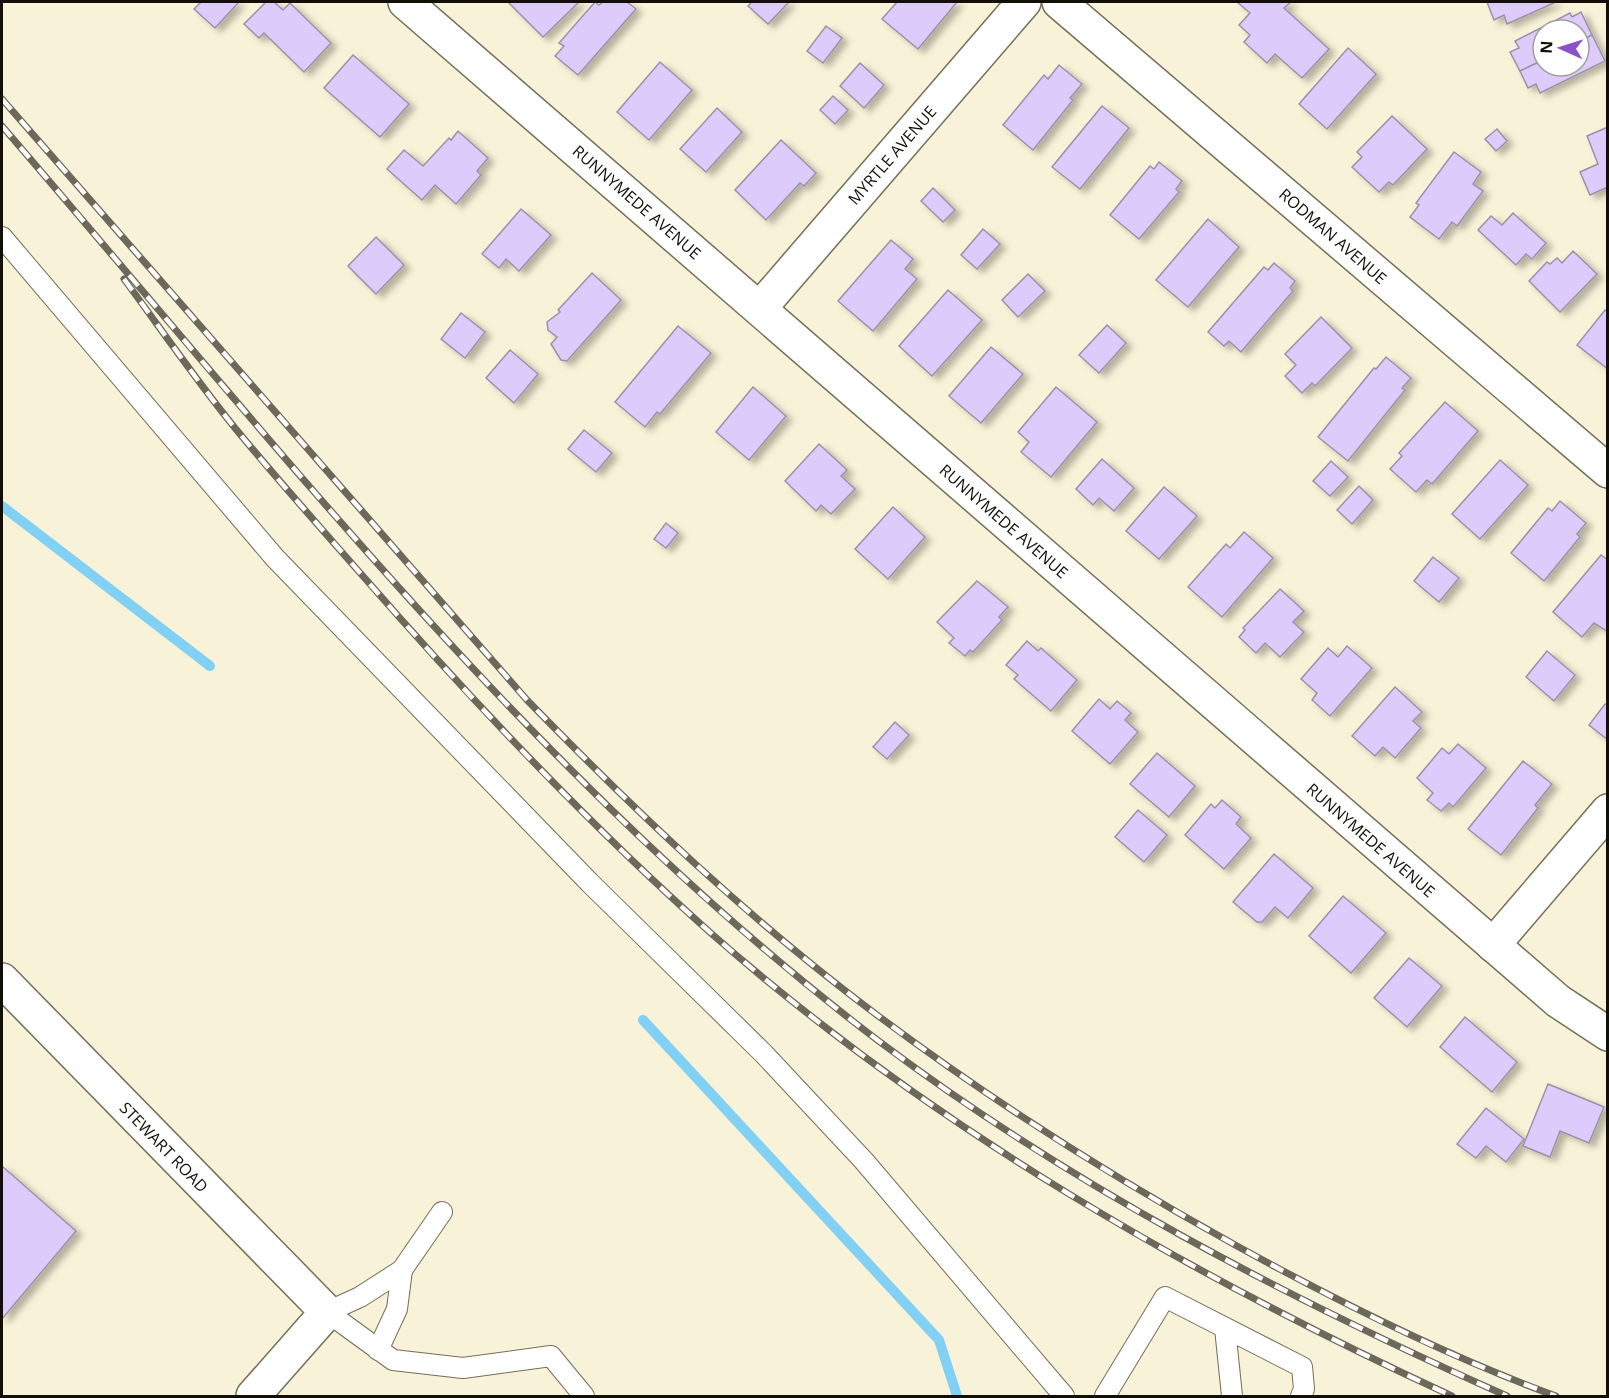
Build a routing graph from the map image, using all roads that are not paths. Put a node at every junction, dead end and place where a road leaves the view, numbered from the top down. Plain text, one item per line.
1 (405, 2) edge
2 (1024, 2) edge
3 (1059, 2) edge
4 (2, 237) edge
5 (760, 308) junction
6 (1608, 471) edge
7 (1608, 811) edge
8 (1493, 945) junction
9 (2, 980) edge
10 (1608, 1035) edge
11 (442, 1212) dead end
12 (402, 1270) junction
13 (327, 1312) junction
14 (1225, 1328) junction
15 (378, 1350) junction
16 (253, 1396) edge
17 (584, 1396) edge
18 (1064, 1396) edge
19 (1105, 1396) edge
20 (1232, 1396) edge
21 (1301, 1396) edge

1 - 5 street, RUNNYMEDE AVENUE
2 - 5 street, MYRTLE AVENUE
3 - 6 street, RODMAN AVENUE
4 - 18 lane
5 - 8 street, RUNNYMEDE AVENUE
7 - 8 street
8 - 10 street, RUNNYMEDE AVENUE
9 - 13 street, STEWART ROAD
11 - 12 lane
12 - 13 lane
12 - 15 lane
13 - 15 lane
13 - 16 street
14 - 19 lane
14 - 20 lane
14 - 21 lane
15 - 17 lane

